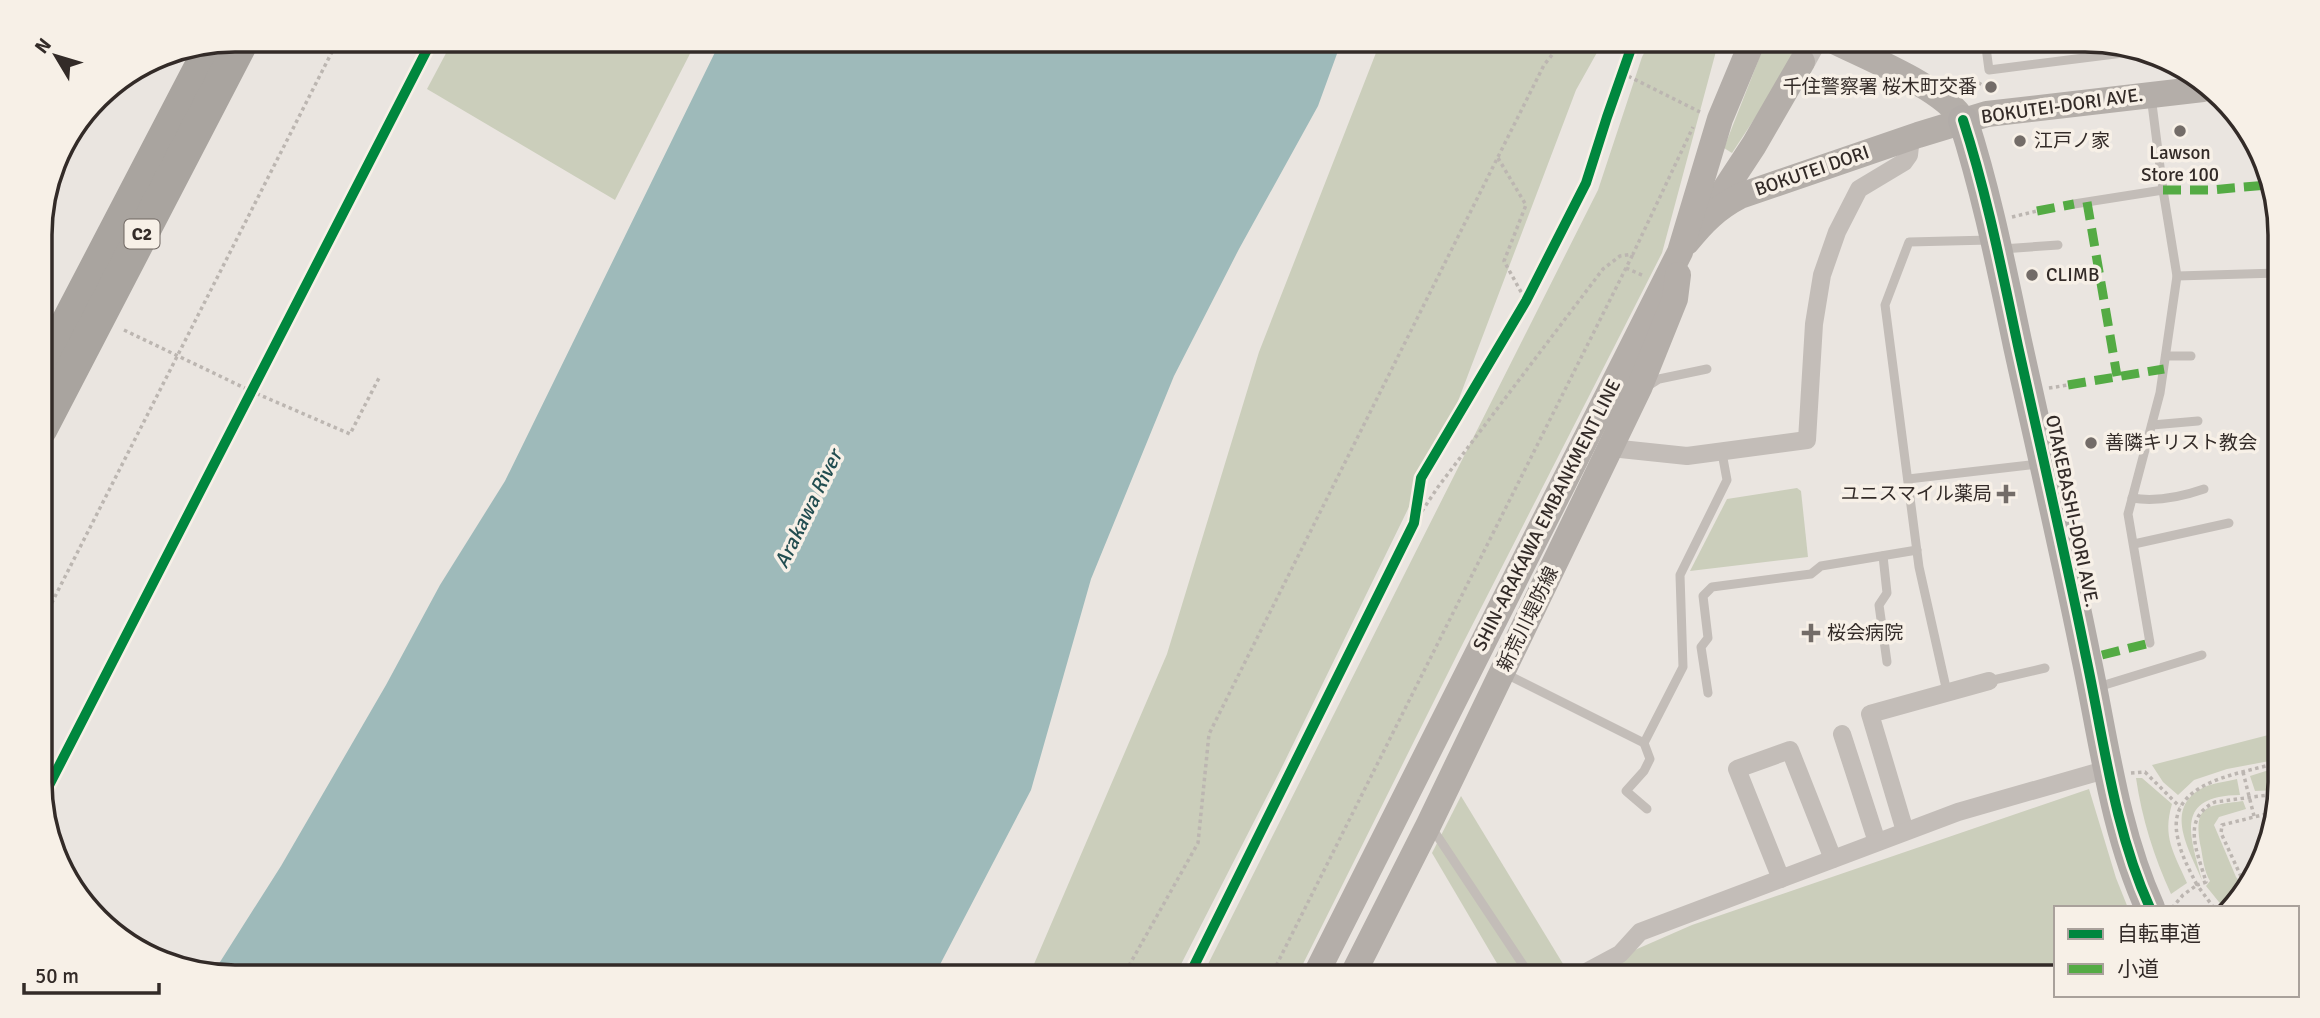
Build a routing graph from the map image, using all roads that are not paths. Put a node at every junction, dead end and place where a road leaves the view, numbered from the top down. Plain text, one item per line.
1 (223, 53) edge
2 (236, 53) edge
3 (1748, 53) edge
4 (1858, 53) edge
5 (1987, 53) edge
6 (207, 55) edge
7 (2110, 55) edge
8 (193, 58) edge
9 (1802, 62) tunnel mouth
10 (2196, 90) edge
11 (2151, 94) junction
12 (1964, 120) junction
13 (1910, 137) junction
14 (2163, 190) junction
15 (2074, 204) dead end
16 (1703, 222) junction
17 (2001, 235) junction
18 (2058, 244) dead end
19 (1680, 252) junction
20 (2268, 273) edge
21 (2177, 276) junction
22 (53, 321) edge
23 (53, 350) edge
24 (2166, 356) junction
25 (2191, 356) dead end
26 (1707, 369) dead end
27 (53, 378) edge
28 (1640, 386) junction
29 (53, 406) edge
30 (2198, 421) dead end
31 (2152, 425) junction
32 (1611, 449) junction
33 (1722, 453) junction
34 (2044, 463) junction
35 (1908, 479) junction
36 (2204, 489) dead end
37 (2132, 498) junction
38 (2229, 523) dead end
39 (2133, 544) junction
40 (1917, 550) junction
41 (1883, 556) junction
42 (2150, 643) dead end
43 (2203, 655) dead end
44 (1887, 662) dead end
45 (2045, 668) dead end
46 (1503, 672) junction
47 (1989, 681) joint
48 (2092, 688) junction
49 (1947, 692) junction
50 (1708, 693) dead end
51 (1842, 734) dead end
52 (1644, 743) junction
53 (2118, 771) junction
54 (1647, 809) dead end
55 (1429, 824) junction
56 (1905, 831) junction
57 (1877, 842) junction
58 (1833, 859) junction
59 (1781, 879) junction
60 (2149, 906) edge
61 (1321, 965) edge
62 (1358, 965) edge
63 (1522, 965) edge
64 (1600, 965) edge

1 - 27 main road
2 - 29 highway, C2
3 - 19 main road, SHIN-ARAKAWA EMBANKMENT LINE
4 - 12 main road, OTAKEBASHI-DORI AVE.
5 - 7 lane
6 - 23 highway, C2
8 - 22 main road
9 - 16 main road
10 - 11 main road, BOKUTEI-DORI AVE.
11 - 12 main road, BOKUTEI-DORI AVE.
11 - 14 lane
12 - 13 main road, BOKUTEI DORI
12 - 17 main road, OTAKEBASHI-DORI AVE.
13 - 16 main road, BOKUTEI DORI
13 - 33 street
14 - 15 lane
14 - 21 lane
16 - 19 main road, BOKUTEI DORI
17 - 18 lane
17 - 34 main road, OTAKEBASHI-DORI AVE.
17 - 35 lane
19 - 28 main road, 新荒川堤防線
19 - 61 main road, SHIN-ARAKAWA EMBANKMENT LINE
20 - 21 lane
21 - 24 lane
24 - 25 lane
24 - 31 lane
26 - 28 lane
28 - 32 main road, 新荒川堤防線
30 - 31 lane
31 - 37 lane
32 - 33 street
32 - 46 main road, 新荒川堤防線
33 - 52 lane
34 - 35 lane
34 - 48 main road, OTAKEBASHI-DORI AVE.
35 - 40 lane
36 - 37 lane
37 - 39 lane
38 - 39 lane
39 - 42 lane
40 - 41 lane
40 - 49 lane
41 - 44 lane
41 - 50 lane
43 - 48 lane
45 - 47 lane
46 - 52 lane
46 - 55 main road, 新荒川堤防線
47 - 49 street
48 - 53 main road, OTAKEBASHI-DORI AVE.
49 - 56 street
51 - 57 street
52 - 54 lane
53 - 56 street
53 - 60 main road, OTAKEBASHI-DORI AVE.
55 - 62 main road, 新荒川堤防線
55 - 63 lane
56 - 57 street
57 - 58 street
58 - 59 street
58 - 59 street
59 - 64 street

